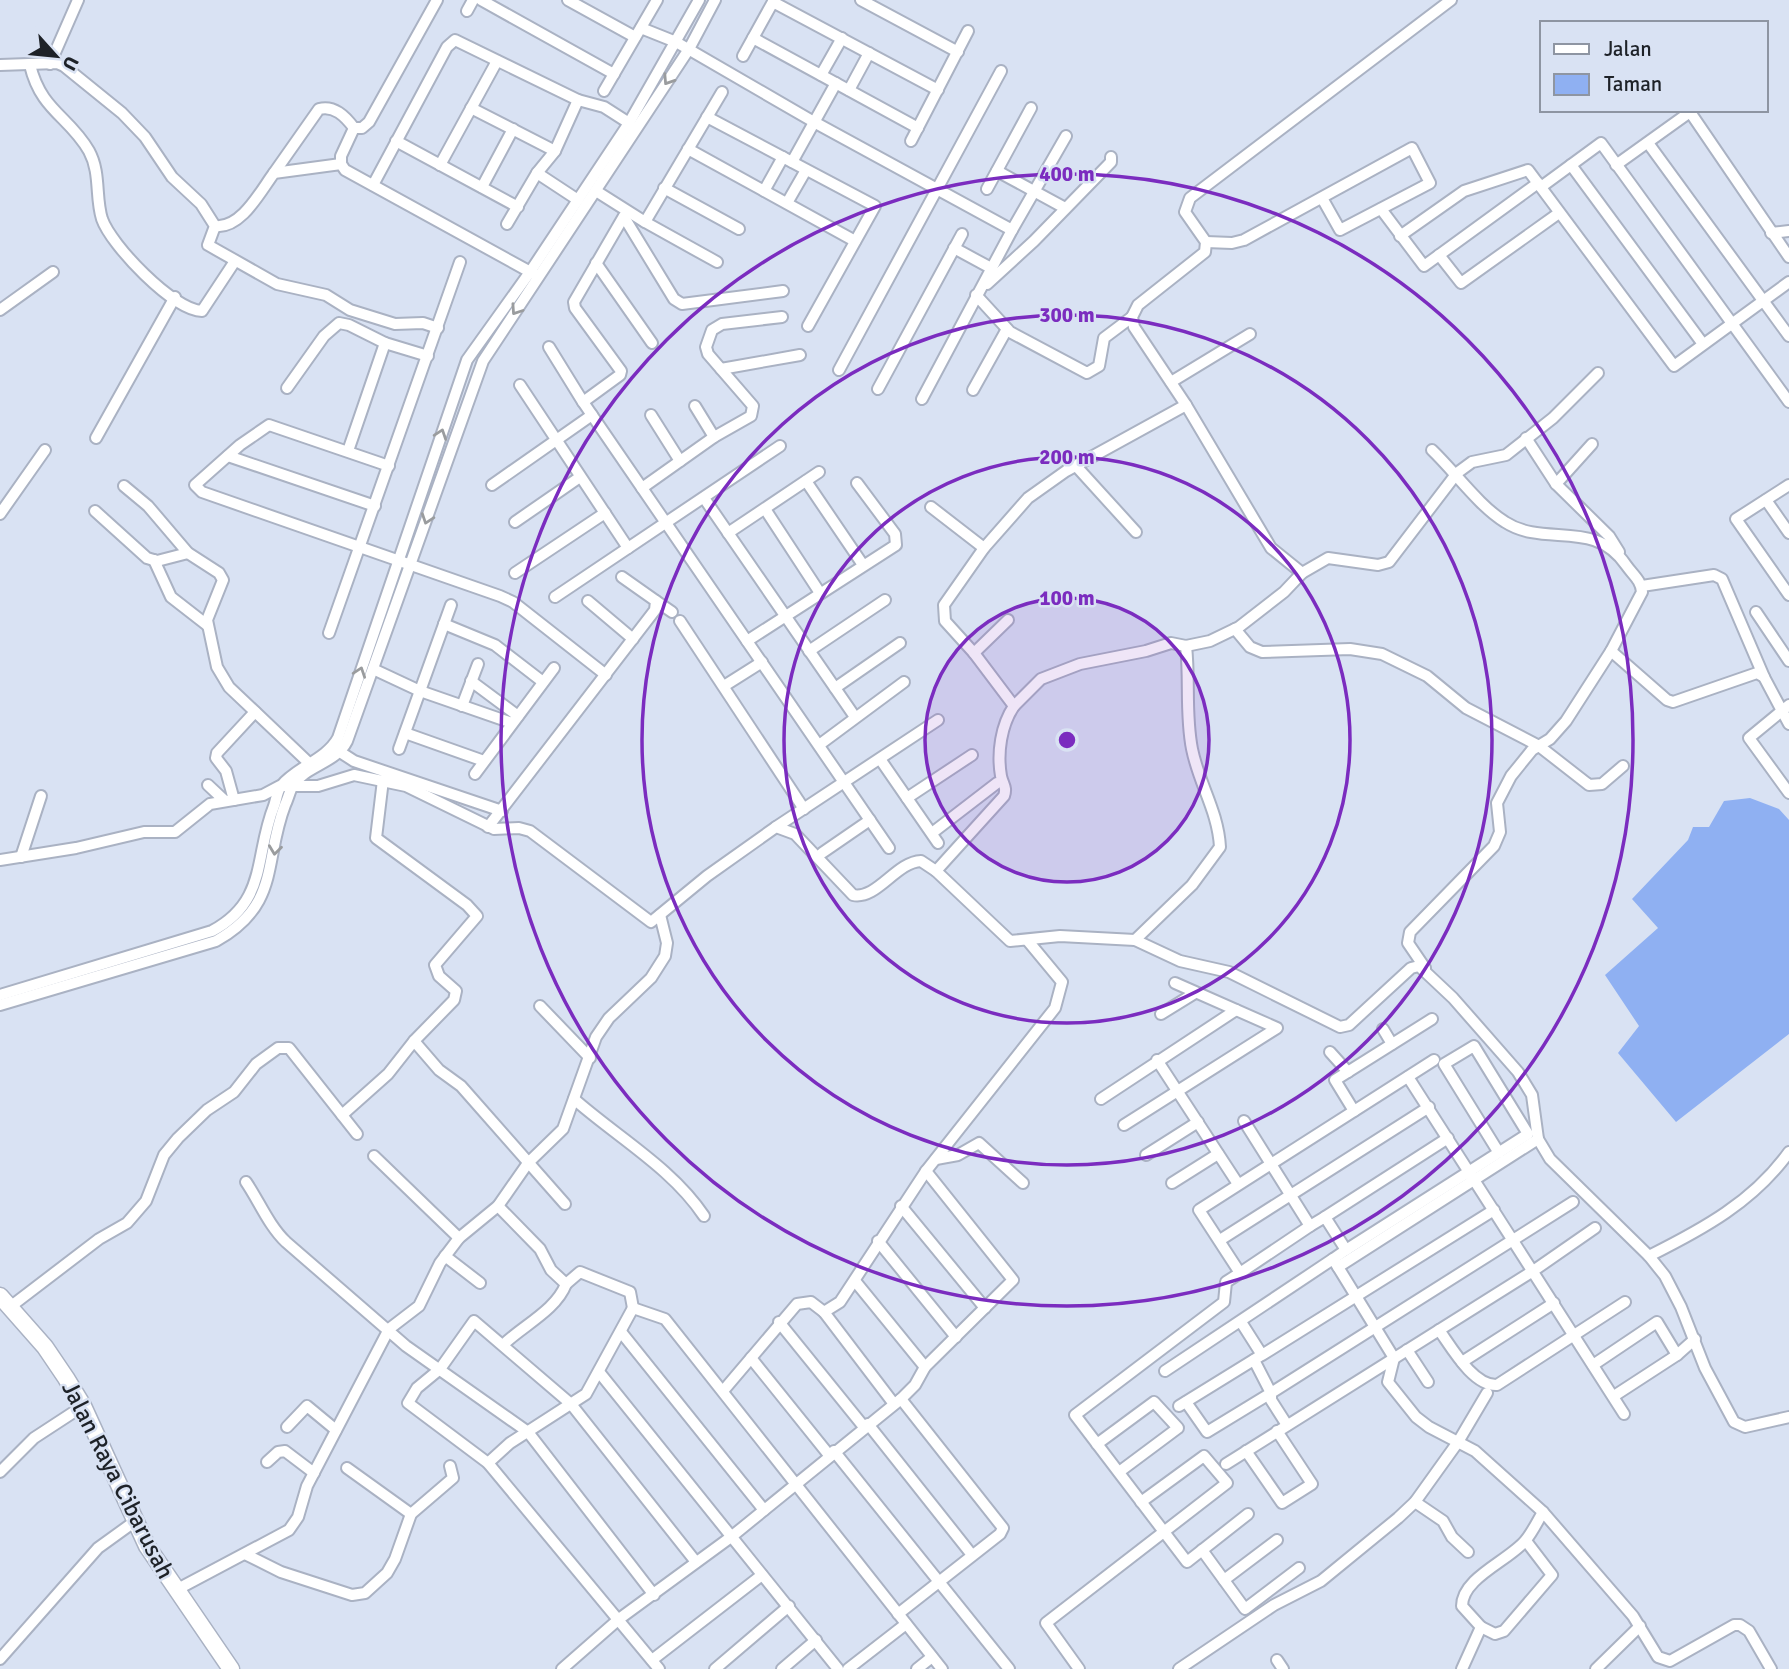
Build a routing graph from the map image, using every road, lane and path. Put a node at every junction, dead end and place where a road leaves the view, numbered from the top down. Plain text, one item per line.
1 (78, 0) edge
2 (438, 0) edge
3 (473, 0) edge
4 (481, 0) edge
5 (568, 0) edge
6 (657, 0) edge
7 (699, 0) edge
8 (715, 0) edge
9 (861, 0) edge
10 (1451, 0) edge
11 (774, 1) edge
12 (467, 11) dead end
13 (968, 31) dead end
14 (638, 32) junction
15 (753, 38) junction
16 (842, 38) junction
17 (676, 42) junction
18 (689, 49) junction
19 (958, 52) junction
20 (869, 53) junction
21 (743, 56) dead end
22 (497, 61) junction
23 (50, 64) junction
24 (0, 65) edge
25 (30, 65) junction
26 (1001, 71) dead end
27 (614, 74) junction
28 (821, 75) junction
29 (836, 83) junction
30 (849, 90) junction
31 (938, 90) junction
32 (604, 92) dead end
33 (722, 92) dead end
34 (578, 100) junction
35 (471, 108) junction
36 (1031, 108) dead end
37 (707, 117) junction
38 (814, 122) junction
39 (629, 123) junction
40 (354, 128) junction
41 (918, 128) junction
42 (513, 129) junction
43 (1066, 136) dead end
44 (396, 141) junction
45 (911, 141) dead end
46 (1648, 143) junction
47 (688, 149) junction
48 (555, 151) junction
49 (1111, 157) dead end
50 (788, 159) junction
51 (341, 163) junction
52 (440, 165) junction
53 (1571, 165) junction
54 (1616, 165) junction
55 (806, 170) junction
56 (997, 171) junction
57 (274, 173) junction
58 (537, 173) junction
59 (373, 185) junction
60 (1539, 185) junction
61 (481, 187) junction
62 (664, 188) junction
63 (937, 189) junction
64 (987, 189) dead end
65 (596, 191) junction
66 (764, 191) junction
67 (1034, 191) junction
68 (1322, 198) junction
69 (578, 200) junction
70 (787, 203) junction
71 (519, 207) junction
72 (1065, 208) junction
73 (1381, 209) junction
74 (1559, 213) junction
75 (645, 222) junction
76 (507, 224) dead end
77 (215, 226) junction
78 (739, 229) dead end
79 (1012, 230) junction
80 (1788, 230) edge
81 (1771, 233) junction
82 (962, 234) dead end
83 (1400, 236) junction
84 (855, 240) junction
85 (1206, 242) junction
86 (954, 248) junction
87 (1439, 255) junction
88 (1789, 257) edge
89 (235, 261) junction
90 (460, 262) dead end
91 (717, 262) dead end
92 (596, 263) junction
93 (991, 268) junction
94 (53, 272) dead end
95 (534, 274) junction
96 (1789, 282) edge
97 (783, 291) dead end
98 (977, 293) junction
99 (175, 298) junction
100 (1763, 300) junction
101 (0, 310) edge
102 (782, 317) dead end
103 (1132, 317) junction
104 (1732, 323) junction
105 (808, 326) dead end
106 (438, 328) junction
107 (1007, 329) junction
108 (1250, 334) dead end
109 (1789, 336) edge
110 (385, 342) junction
111 (652, 343) dead end
112 (1703, 344) junction
113 (549, 347) dead end
114 (800, 355) dead end
115 (428, 356) junction
116 (721, 369) junction
117 (839, 370) dead end
118 (1598, 373) dead end
119 (1171, 382) junction
120 (520, 384) dead end
121 (287, 388) dead end
122 (878, 389) dead end
123 (973, 390) dead end
124 (922, 399) dead end
125 (583, 402) junction
126 (1789, 402) edge
127 (1186, 405) junction
128 (695, 406) dead end
129 (592, 415) junction
130 (651, 415) dead end
131 (713, 437) junction
132 (96, 438) dead end
133 (1526, 438) junction
134 (556, 440) junction
135 (1592, 444) dead end
136 (780, 446) dead end
137 (46, 450) dead end
138 (1432, 450) dead end
139 (348, 452) junction
140 (228, 456) junction
141 (680, 461) junction
142 (389, 466) junction
143 (1076, 466) junction
144 (819, 472) dead end
145 (1457, 473) junction
146 (580, 477) junction
147 (806, 481) junction
148 (857, 483) dead end
149 (1556, 484) junction
150 (492, 485) dead end
151 (1789, 485) edge
152 (124, 486) dead end
153 (642, 488) junction
154 (704, 498) junction
155 (1766, 500) junction
156 (375, 506) junction
157 (931, 507) dead end
158 (765, 509) junction
159 (96, 511) dead end
160 (605, 513) junction
161 (0, 514) edge
162 (515, 522) dead end
163 (667, 523) junction
164 (1136, 532) dead end
165 (728, 533) junction
166 (1789, 533) edge
167 (359, 548) junction
168 (628, 548) junction
169 (985, 548) junction
170 (188, 553) junction
171 (1620, 555) junction
172 (154, 560) junction
173 (405, 562) junction
174 (863, 565) junction
175 (515, 573) dead end
176 (1302, 573) junction
177 (622, 577) dead end
178 (1642, 586) junction
179 (820, 593) junction
180 (1789, 594) edge
181 (555, 597) dead end
182 (885, 600) dead end
183 (588, 601) dead end
184 (656, 601) junction
185 (451, 606) dead end
186 (672, 612) dead end
187 (1756, 612) dead end
188 (786, 617) junction
189 (1008, 620) dead end
190 (680, 621) dead end
191 (444, 624) junction
192 (207, 625) junction
193 (1235, 629) junction
194 (329, 633) dead end
195 (633, 639) junction
196 (747, 641) junction
197 (900, 643) dead end
198 (1186, 646) junction
199 (809, 651) junction
200 (1611, 651) junction
201 (974, 653) junction
202 (1789, 661) edge
203 (762, 662) junction
204 (478, 664) dead end
205 (554, 668) dead end
206 (373, 669) junction
207 (606, 675) junction
208 (1764, 677) junction
209 (471, 681) junction
210 (544, 682) junction
211 (904, 682) dead end
212 (724, 686) junction
213 (835, 688) junction
214 (420, 691) junction
215 (463, 706) junction
216 (1014, 706) junction
217 (1785, 709) edge
218 (255, 712) junction
219 (855, 717) junction
220 (515, 720) junction
221 (938, 720) dead end
222 (1789, 724) edge
223 (405, 733) junction
224 (819, 745) junction
225 (1539, 746) junction
226 (399, 749) dead end
227 (340, 752) junction
228 (972, 755) dead end
229 (880, 759) junction
230 (484, 761) junction
231 (309, 763) junction
232 (1623, 766) dead end
233 (475, 774) dead end
234 (383, 780) junction
235 (844, 782) junction
236 (997, 783) dead end
237 (294, 784) junction
238 (208, 785) dead end
239 (280, 786) junction
240 (1789, 793) edge
241 (41, 796) dead end
242 (907, 798) junction
243 (230, 801) junction
244 (804, 809) junction
245 (502, 811) junction
246 (870, 820) junction
247 (488, 827) junction
248 (775, 827) junction
249 (890, 848) dead end
250 (822, 853) dead end
251 (21, 857) junction
252 (0, 860) edge
253 (936, 871) junction
254 (660, 915) junction
255 (1135, 940) junction
256 (1028, 941) junction
257 (1425, 968) junction
258 (1175, 984) dead end
259 (1195, 992) junction
260 (0, 995) edge
261 (0, 1005) edge
262 (540, 1006) dead end
263 (1236, 1010) junction
264 (1161, 1014) dead end
265 (1432, 1019) dead end
266 (1383, 1029) dead end
267 (414, 1041) junction
268 (1392, 1044) junction
269 (1330, 1052) dead end
270 (590, 1058) junction
271 (1157, 1059) junction
272 (1434, 1060) dead end
273 (1348, 1072) junction
274 (1408, 1077) junction
275 (1178, 1091) junction
276 (574, 1099) junction
277 (1101, 1099) dead end
278 (1429, 1107) junction
279 (1354, 1111) junction
280 (342, 1115) junction
281 (1244, 1121) dead end
282 (1198, 1122) junction
283 (1124, 1125) dead end
284 (357, 1134) dead end
285 (1448, 1138) junction
286 (1538, 1139) junction
287 (1789, 1152) edge
288 (1499, 1153) junction
289 (1218, 1154) junction
290 (1146, 1155) dead end
291 (374, 1156) dead end
292 (936, 1159) junction
293 (527, 1163) junction
294 (1271, 1164) junction
295 (926, 1171) junction
296 (1472, 1175) junction
297 (246, 1182) dead end
298 (1023, 1183) dead end
299 (1172, 1183) dead end
300 (1238, 1184) junction
301 (1291, 1196) junction
302 (1573, 1202) dead end
303 (565, 1204) dead end
304 (498, 1206) junction
305 (901, 1206) junction
306 (1494, 1210) junction
307 (704, 1216) dead end
308 (1325, 1217) junction
309 (1310, 1226) junction
310 (1595, 1228) dead end
311 (459, 1238) junction
312 (1220, 1240) junction
313 (1514, 1240) junction
314 (878, 1241) junction
315 (1346, 1250) junction
316 (445, 1256) junction
317 (1649, 1256) junction
318 (1335, 1263) junction
319 (1533, 1271) junction
320 (1240, 1273) junction
321 (855, 1281) junction
322 (480, 1283) dead end
323 (566, 1284) junction
324 (1355, 1296) junction
325 (5, 1302) edge
326 (1625, 1302) dead end
327 (1554, 1303) junction
328 (633, 1308) junction
329 (985, 1308) junction
330 (824, 1312) junction
331 (779, 1322) junction
332 (1241, 1322) junction
333 (389, 1328) junction
334 (1375, 1328) junction
335 (1440, 1330) junction
336 (621, 1332) junction
337 (1574, 1335) junction
338 (956, 1337) junction
339 (1695, 1339) junction
340 (504, 1344) junction
341 (1407, 1350) junction
342 (1677, 1355) junction
343 (1258, 1357) junction
344 (751, 1358) junction
345 (1394, 1358) junction
346 (1462, 1362) junction
347 (1593, 1365) junction
348 (925, 1367) junction
349 (440, 1369) junction
350 (1165, 1371) dead end
351 (599, 1372) junction
352 (1428, 1382) dead end
353 (723, 1391) junction
354 (1271, 1393) junction
355 (1487, 1393) dead end
356 (1614, 1396) junction
357 (897, 1402) junction
358 (571, 1404) junction
359 (83, 1406) junction
360 (1624, 1413) dead end
361 (1789, 1417) edge
362 (866, 1426) junction
363 (287, 1427) dead end
364 (1282, 1428) junction
365 (336, 1430) junction
366 (528, 1432) junction
367 (1458, 1442) junction
368 (1097, 1444) junction
369 (1246, 1451) junction
370 (832, 1453) junction
371 (267, 1462) dead end
372 (488, 1463) junction
373 (1226, 1464) dead end
374 (450, 1466) dead end
375 (347, 1468) dead end
376 (0, 1472) edge
377 (1119, 1472) junction
378 (314, 1473) junction
379 (796, 1484) junction
380 (1141, 1502) junction
381 (1415, 1502) junction
382 (764, 1510) junction
383 (1543, 1512) junction
384 (411, 1514) junction
385 (1248, 1514) dead end
386 (134, 1522) junction
387 (1165, 1533) junction
388 (731, 1537) junction
389 (1278, 1540) dead end
390 (1526, 1541) junction
391 (1202, 1550) junction
392 (1468, 1552) dead end
393 (972, 1555) junction
394 (242, 1558) junction
395 (696, 1562) junction
396 (1299, 1568) dead end
397 (762, 1575) junction
398 (1224, 1580) junction
399 (940, 1583) junction
400 (176, 1590) junction
401 (654, 1595) junction
402 (789, 1606) junction
403 (898, 1614) junction
404 (619, 1619) junction
405 (906, 1624) junction
406 (1640, 1626) junction
407 (1481, 1627) junction
408 (816, 1640) junction
409 (932, 1657) junction
410 (0, 1658) edge
411 (655, 1665) edge
412 (1664, 1665) edge
413 (566, 1666) edge
414 (231, 1669) edge
415 (715, 1669) edge
416 (782, 1669) edge
417 (838, 1669) edge
418 (848, 1669) edge
419 (917, 1669) edge
420 (942, 1669) edge
421 (1009, 1669) edge
422 (1079, 1669) edge
423 (1179, 1669) edge
424 (1462, 1669) edge
425 (1596, 1669) edge
426 (1771, 1669) edge

1 - 23 street
2 - 40 street
3 - 12 street
4 - 27 street
5 - 14 street
6 - 14 street
7 - 17 street
8 - 18 street
9 - 19 street
10 - 85 street
11 - 15 street
11 - 16 street
13 - 19 street
14 - 17 street
14 - 27 street
15 - 21 street
15 - 28 street
16 - 20 street
16 - 28 street
17 - 18 street
17 - 39 street
18 - 38 street
18 -> 65 street
19 - 31 street
20 - 30 street
20 - 31 street
22 - 34 street
22 - 35 street
22 - 44 street
23 - 25 street
23 - 77 street
24 - 25 street
25 - 99 street
26 - 63 street
27 - 32 street
28 - 29 street
29 - 30 street
29 - 38 street
30 - 41 street
31 - 41 street
33 - 37 street
34 - 39 street
34 - 48 street
35 - 42 street
35 - 52 street
36 - 56 street
37 - 47 street
37 - 50 street
38 - 50 street
38 - 63 street
39 - 69 street
40 - 51 street
40 - 57 street
41 - 45 street
42 - 48 street
42 - 61 street
43 - 67 street
44 - 52 street
44 - 59 street
46 - 54 street
46 - 81 street
46 - 100 street
47 - 62 street
47 - 66 street
48 - 58 street
49 - 72 street
50 - 55 street
50 - 66 street
51 - 57 street
51 - 59 street
52 - 61 street
53 - 54 street
53 - 60 street
53 - 112 street
54 - 104 street
55 - 70 street
55 - 84 street
56 - 64 street
56 - 67 street
57 - 77 street
58 - 69 street
58 - 71 street
59 - 95 street
60 - 74 street
60 - 83 street
60 - 87 street
61 - 71 street
62 - 75 street
62 - 78 street
63 - 79 street
63 - 117 street
65 - 75 street
65 - 95 street
66 - 70 street
67 - 72 street
67 - 79 street
68 - 73 street
68 - 73 street
68 - 85 street
69 - 95 street
70 - 84 street
71 - 76 street
72 - 98 street
73 - 83 street
74 - 87 street
74 - 112 street
75 - 91 street
77 - 89 street
79 - 93 street
80 - 81 street
81 - 88 street
82 - 86 street
83 - 87 street
84 - 105 street
85 - 103 street
86 - 93 street
86 - 122 street
89 - 99 street
89 - 106 street
90 - 106 street
92 - 97 street
92 - 111 street
92 - 125 street
93 - 98 street
94 - 101 street
95 - 173 street
96 - 100 street
98 - 107 street
98 - 124 street
99 - 132 street
100 - 104 street
100 - 109 street
102 - 116 street
103 - 107 street
103 - 119 street
104 - 112 street
104 - 126 street
106 - 115 street
107 - 123 street
108 - 119 street
110 - 115 street
110 - 121 street
110 - 139 street
113 - 125 street
114 - 116 street
115 - 142 street
116 - 131 street
118 - 133 street
119 - 127 street
120 - 134 street
125 - 129 street
127 - 143 street
127 - 176 street
128 - 131 street
129 - 134 street
129 - 153 street
130 - 141 street
131 - 141 street
133 - 145 street
133 - 149 street
134 - 146 street
134 - 150 street
135 - 149 street
136 - 154 street
137 - 161 street
138 - 145 street
139 - 140 street
139 - 142 street
140 - 156 street
140 - 167 street
141 - 153 street
142 - 156 street
143 - 164 street
143 - 169 street
144 - 147 street
145 - 171 street
145 - 176 street
146 - 160 street
146 - 162 street
147 - 158 street
147 - 174 street
148 - 174 street
149 - 171 street
151 - 155 street
152 - 170 street
153 - 163 street
154 - 163 street
154 - 165 street
155 - 166 street
155 - 180 street
156 - 167 street
157 - 169 street
158 - 165 street
158 - 179 street
159 - 172 street
160 - 168 street
160 - 175 street
163 - 168 street
163 - 196 street
165 - 188 street
167 - 173 street
167 - 194 street
168 - 181 street
169 - 201 street
170 - 172 street
170 - 192 street
171 - 178 street
172 - 192 street
173 - 206 street
173 - 207 street
231 -> 173 street
174 - 179 street
176 - 193 street
177 - 184 street
178 - 200 street
178 - 208 street
179 - 188 street
182 - 199 street
183 - 195 street
184 - 186 street
184 - 195 street
185 - 191 street
187 - 202 street
188 - 196 street
188 - 199 street
189 - 201 street
190 - 212 street
191 - 210 street
191 - 214 street
192 - 218 street
193 - 198 street
193 - 225 street
195 - 207 street
196 - 203 street
197 - 213 street
198 - 216 street
198 - 255 street
199 - 213 street
200 - 208 street
200 - 225 street
201 - 216 street
203 - 212 street
203 - 224 street
204 - 209 street
205 - 210 street
206 - 214 street
206 - 227 street
207 - 245 street
208 - 217 street
209 - 215 street
209 - 220 street
210 - 220 street
211 - 219 street
212 - 244 street
213 - 219 street
214 - 215 street
214 - 223 street
215 - 220 street
216 - 253 street
217 - 222 street
217 - 240 street
218 - 231 street
218 - 243 street
219 - 224 street
220 - 230 street
221 - 229 street
223 - 226 street
223 - 230 street
224 - 235 street
225 - 232 street
225 - 257 street
227 - 237 street
227 - 245 street
228 - 242 street
229 - 235 street
229 - 242 street
230 - 233 street
231 - 239 street
234 - 237 street
234 - 247 street
234 - 267 street
235 - 244 street
235 - 246 street
236 - 242 street
237 - 239 street
237 -> 261 street
238 - 243 street
239 - 243 street
239 - 260 street
241 - 251 street
243 - 251 street
244 - 248 street
245 - 247 street
246 - 249 street
246 - 250 street
247 - 254 street
248 - 253 street
248 - 254 street
251 - 252 street
253 - 256 street
254 - 270 street
255 - 256 street
255 - 257 street
256 - 292 street
257 - 286 street
258 - 259 street
259 - 263 street
259 - 264 street
262 - 270 street
263 - 271 street
263 - 275 street
265 - 268 street
266 - 268 street
267 - 280 street
267 - 293 street
268 - 273 street
269 - 273 street
270 - 276 street
271 - 275 street
271 - 277 street
272 - 274 street
273 - 279 street
274 - 278 street
274 - 279 street
275 - 282 street
275 - 283 street
276 - 293 street
276 - 307 street
278 - 285 street
278 - 301 street
279 - 294 street
280 - 284 street
280 - 325 street
281 - 294 street
282 - 289 street
282 - 290 street
285 - 296 street
285 - 308 street
286 - 296 street
286 - 317 street
287 - 317 street
288 - 288 street
288 - 296 street
289 - 299 street
289 - 300 street
291 - 311 street
292 - 295 street
292 - 298 street
293 - 303 street
293 - 304 street
294 - 300 street
294 - 301 street
295 - 305 street
295 - 329 street
296 - 306 street
296 - 315 street
296 - 318 street
297 - 333 street
300 - 312 street
301 - 309 street
301 - 312 street
302 - 313 street
304 - 311 street
304 - 323 street
305 - 314 street
305 - 329 street
306 - 313 street
306 - 324 street
308 - 309 street
308 - 315 street
309 - 320 street
310 - 319 street
311 - 316 street
312 - 320 street
313 - 319 street
313 - 334 street
314 - 321 street
314 - 338 street
315 - 318 street
316 - 322 street
316 - 333 street
317 - 339 street
318 - 324 street
318 - 332 street
319 - 327 street
319 - 335 street
320 - 368 street
321 - 330 street
321 - 348 street
323 - 328 street
323 - 340 street
324 - 334 street
324 - 343 street
325 - 359 main road, Jalan Raya Cibarusah
326 - 337 street
327 - 337 street
327 - 346 street
328 - 336 street
328 - 353 street
329 - 338 street
330 - 331 street
330 - 357 street
331 - 344 street
331 - 362 street
332 - 343 street
332 - 350 street
333 - 349 street
333 - 365 street
334 - 345 street
334 - 354 street
335 - 341 street
335 - 346 street
336 - 351 street
336 - 382 street
337 - 346 street
337 - 347 street
338 - 348 street
339 - 342 street
339 - 361 street
340 - 349 street
340 - 358 street
341 - 345 street
341 - 352 street
342 - 347 street
342 - 356 street
343 - 354 street
343 - 354 street
344 - 353 street
344 - 370 street
345 - 364 street
345 - 367 street
347 - 356 street
348 - 357 street
349 - 366 street
349 - 372 street
351 - 358 street
351 - 388 street
353 - 379 street
354 - 364 street
355 - 367 street
356 - 360 street
357 - 362 street
357 - 393 street
358 - 366 street
358 - 395 street
359 - 376 street
359 - 386 main road, Jalan Raya Cibarusah
362 - 370 street
362 - 393 street
363 - 365 street
364 - 369 street
364 - 369 street
365 - 378 street
366 - 372 street
366 - 401 street
367 - 381 street
367 - 383 street
368 - 377 street
368 - 377 street
369 - 373 street
370 - 379 street
370 - 399 street
371 - 378 street
372 - 404 street
374 - 384 street
375 - 384 street
377 - 380 street
378 - 394 street
379 - 382 street
379 - 403 street
380 - 387 street
380 - 387 street
381 - 392 street
381 - 423 street
382 - 388 street
383 - 390 street
383 - 406 street
384 - 394 street
385 - 391 street
386 - 400 main road, Jalan Raya Cibarusah
386 - 410 street
387 - 391 street
387 - 422 street
388 - 395 street
388 - 397 street
389 - 398 street
390 - 407 street
390 - 407 street
391 - 398 street
393 - 399 street
394 - 400 street
395 - 401 street
396 - 398 street
397 - 402 street
397 - 411 street
399 - 403 street
399 - 421 street
400 - 414 main road, Jalan Raya Cibarusah
401 - 404 street
402 - 408 street
402 - 415 street
403 - 405 street
404 - 411 street
404 - 413 street
405 - 409 street
405 - 418 street
406 - 412 street
406 - 425 street
407 - 424 street
408 - 416 street
408 - 417 street
409 - 419 street
409 - 420 street
412 - 426 street

